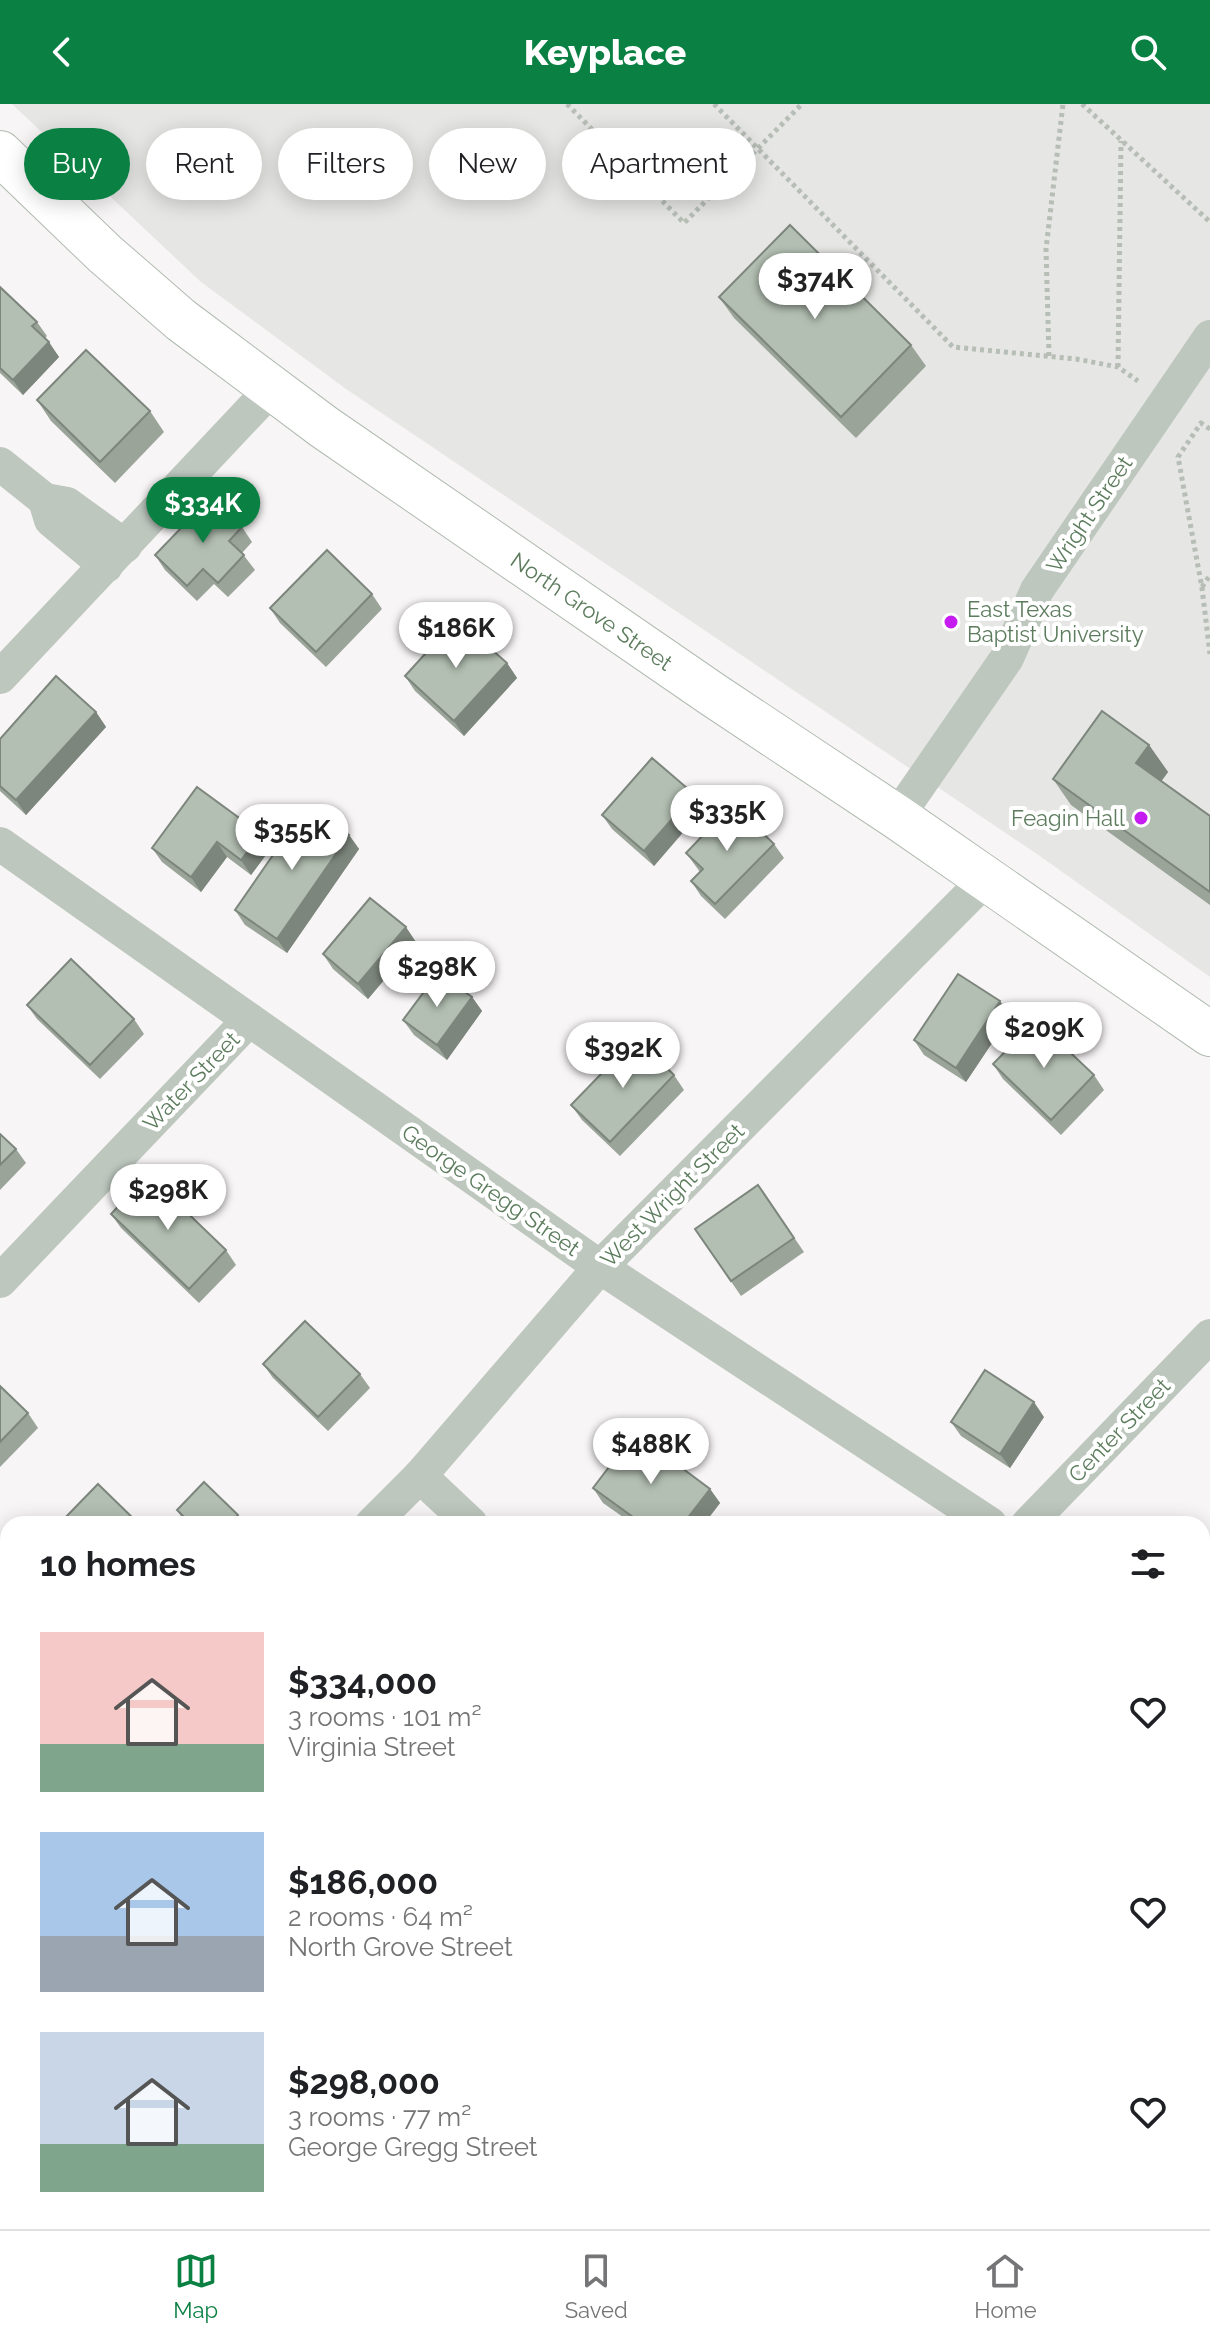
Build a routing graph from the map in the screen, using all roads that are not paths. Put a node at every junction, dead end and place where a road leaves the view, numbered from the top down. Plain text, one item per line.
1 (0, 153) edge
2 (1210, 337) edge
3 (272, 388) junction
4 (0, 464) edge
5 (115, 556) junction
6 (0, 677) edge
7 (897, 817) junction
8 (0, 844) edge
9 (986, 879) junction
10 (249, 1020) junction
11 (1210, 1034) edge
12 (600, 1267) junction
13 (0, 1281) edge
14 (1210, 1336) edge
15 (420, 1476) junction
16 (380, 1516) edge
17 (462, 1516) edge
18 (978, 1516) edge
19 (1036, 1516) edge

1 - 3 main road, North Grove Street
2 - 7 street, Wright Street
3 - 5 street
3 - 7 main road, North Grove Street
4 - 5 street
5 - 6 street
7 - 9 main road, North Grove Street
8 - 10 street, George Gregg Street
9 - 11 main road, North Grove Street
9 - 12 street, West Wright Street
10 - 12 street, George Gregg Street
10 - 13 street, Water Street
12 - 15 street, West Wright Street
12 - 18 street, George Gregg Street
14 - 19 street, Center Street
15 - 16 street, West Wright Street
15 - 17 street

